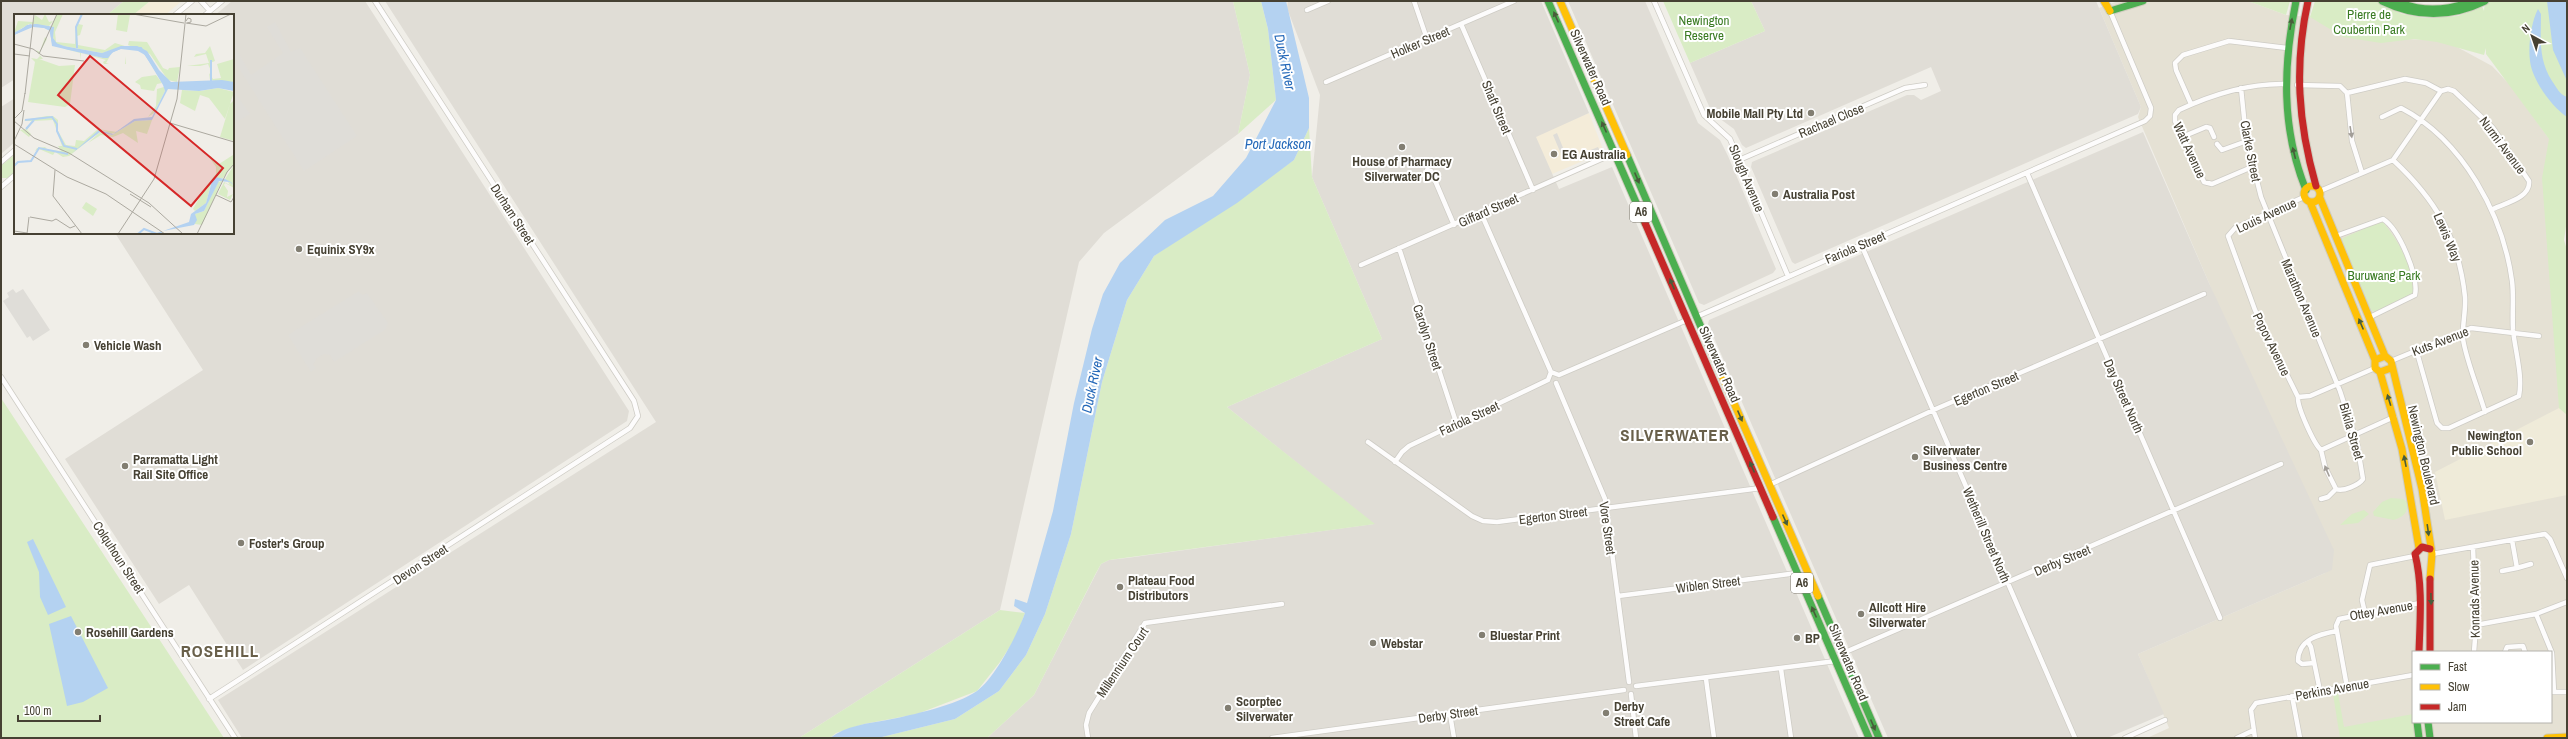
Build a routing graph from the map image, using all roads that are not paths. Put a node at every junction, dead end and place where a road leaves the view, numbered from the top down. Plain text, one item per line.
1 (192, 1) edge
2 (201, 1) edge
3 (218, 1) edge
4 (222, 1) edge
5 (375, 1) edge
6 (1328, 1) edge
7 (1414, 1) edge
8 (1514, 1) edge
9 (1548, 1) edge
10 (1560, 1) edge
11 (1654, 1) edge
12 (2143, 1) edge
13 (2296, 1) edge
14 (2308, 1) edge
15 (2382, 1) edge
16 (2396, 1) edge
17 (2473, 1) edge
18 (2485, 1) edge
19 (2106, 2) edge
20 (214, 7) junction
21 (1307, 10) dead end
22 (2113, 10) junction
23 (210, 11) junction
24 (176, 14) edge
25 (206, 14) edge
26 (1461, 24) junction
27 (1427, 39) junction
28 (2288, 48) junction
29 (1326, 82) dead end
30 (2286, 84) junction
31 (1925, 85) dead end
32 (2297, 85) junction
33 (2241, 88) junction
34 (2441, 91) junction
35 (2347, 93) junction
36 (2192, 104) junction
37 (2382, 117) dead end
38 (2421, 122) junction
39 (2182, 137) junction
40 (2214, 137) dead end
41 (2247, 141) junction
42 (2217, 144) dead end
43 (14, 151) edge
44 (1616, 154) junction
45 (1739, 160) junction
46 (2392, 160) junction
47 (1, 162) edge
48 (2252, 167) junction
49 (1427, 170) dead end
50 (2027, 173) junction
51 (2362, 173) junction
52 (14, 176) edge
53 (1, 187) edge
54 (1532, 190) junction
55 (2319, 192) junction
56 (2307, 197) junction
57 (2493, 209) junction
58 (1481, 213) junction
59 (2267, 214) junction
60 (1454, 224) junction
61 (2229, 233) joint
62 (2336, 236) junction
63 (1861, 244) junction
64 (1399, 248) junction
65 (1361, 265) dead end
66 (1788, 276) junction
67 (2204, 294) dead end
68 (1696, 316) junction
69 (2370, 317) junction
70 (1688, 320) junction
71 (2464, 329) junction
72 (2513, 331) junction
73 (2538, 336) dead end
74 (2099, 339) junction
75 (2416, 349) junction
76 (2385, 356) junction
77 (2376, 360) junction
78 (2391, 364) junction
79 (2378, 370) junction
80 (1551, 372) junction
81 (1559, 375) junction
82 (1, 376) edge
83 (1548, 380) junction
84 (1556, 383) junction
85 (2337, 383) junction
86 (2298, 397) junction
87 (1933, 411) junction
88 (2485, 412) junction
89 (2394, 417) junction
90 (1457, 425) junction
91 (630, 428) joint
92 (2354, 435) junction
93 (1368, 442) dead end
94 (2321, 451) junction
95 (1395, 462) junction
96 (2281, 464) dead end
97 (1769, 485) junction
98 (1761, 488) junction
99 (2336, 489) junction
100 (2321, 499) dead end
101 (1606, 509) junction
102 (2174, 511) junction
103 (2512, 540) junction
104 (2473, 547) junction
105 (2419, 548) junction
106 (2431, 554) junction
107 (2417, 559) junction
108 (2531, 564) dead end
109 (2517, 568) junction
110 (2502, 571) dead end
111 (1797, 573) junction
112 (2567, 578) edge
113 (2008, 584) junction
114 (1618, 596) junction
115 (2567, 602) edge
116 (2420, 603) junction
117 (1282, 604) dead end
118 (2365, 613) junction
119 (2536, 614) junction
120 (2220, 618) dead end
121 (2476, 625) junction
122 (2337, 631) junction
123 (2308, 642) junction
124 (2419, 651) edge
125 (2430, 651) edge
126 (2474, 651) edge
127 (2505, 651) edge
128 (2524, 651) edge
129 (2551, 651) edge
130 (1843, 653) junction
131 (2552, 653) edge
132 (1836, 661) junction
133 (2314, 663) junction
134 (1781, 668) junction
135 (2412, 675) edge
136 (1706, 679) junction
137 (1629, 682) junction
138 (1636, 686) junction
139 (2347, 687) junction
140 (1624, 690) junction
141 (2320, 691) junction
142 (2552, 692) edge
143 (2567, 692) edge
144 (1631, 694) junction
145 (2292, 696) junction
146 (209, 699) junction
147 (1450, 714) junction
148 (2166, 720) dead end
149 (2417, 723) edge
150 (2428, 723) edge
151 (2254, 730) junction
152 (2567, 737) edge
153 (236, 738) edge
154 (1088, 738) edge
155 (1272, 738) edge
156 (1454, 738) edge
157 (1636, 738) edge
158 (1714, 738) edge
159 (1791, 738) edge
160 (1869, 738) edge
161 (1879, 738) edge
162 (2075, 738) edge
163 (2125, 738) edge
164 (2236, 738) edge
165 (2255, 738) edge
166 (2300, 738) edge
167 (2419, 738) edge
168 (2430, 738) edge
169 (2547, 738) edge

1 - 24 street
2 - 23 street
3 - 20 street
4 - 20 street
5 - 91 street, Durham Street
6 - 21 street
7 - 27 street
8 - 26 street, Holker Street
44 -> 9 main road, Silverwater Road / A6
10 -> 68 main road, Silverwater Road / A6
11 - 45 street, Slough Avenue
12 - 22 main road
28 -> 13 main road
14 - 32 main road
15 - 18 main road
16 - 17 main road
19 - 22 main road
20 - 23 street
22 - 50 street, Fariola Street
23 - 25 street
26 - 27 street, Holker Street
26 - 54 street, Shaft Street
27 - 29 street, Holker Street
28 - 30 main road
28 - 36 street
30 - 33 street
56 -> 30 main road
31 - 45 street, Rachael Close
32 - 35 street
32 - 55 main road
33 - 36 street
33 - 41 street, Clarke Street
34 - 35 street, Nurmi Avenue
34 - 38 street
34 - 57 street, Nurmi Avenue
35 -> 51 street
36 - 39 street, Watt Avenue
37 - 38 street
38 - 46 street
38 - 57 street
39 - 40 street
39 - 48 street, Watt Avenue
41 - 42 street
41 - 48 street, Clarke Street
43 - 47 street
44 - 54 street, Giffard Street
70 -> 44 main road, Silverwater Road / A6
45 - 66 street, Slough Avenue
46 - 51 street
46 - 71 street, Lewis Way
48 - 59 street, Clarke Street
49 - 60 street
50 - 63 street, Fariola Street
50 - 74 street, Day Street North
51 - 55 street
52 - 53 street
54 - 58 street, Giffard Street
55 - 56 main road
55 - 56 main road
55 - 62 main road
56 - 59 street, Louis Avenue
77 -> 56 main road
57 - 72 street
58 - 60 street, Giffard Street
58 - 80 street
59 - 61 street, Louis Avenue
59 - 85 street, Marathon Avenue
60 - 64 street, Giffard Street
61 - 86 street, Popov Avenue
62 - 69 main road
62 - 69 street
63 - 66 street, Fariola Street
63 - 87 street, Wetherill Street North
64 - 65 street, Giffard Street
64 - 90 street, Carolyn Street
66 - 68 street, Fariola Street
67 - 74 street, Egerton Street
68 - 70 street, Fariola Street
68 -> 97 main road, Silverwater Road / A6
69 - 76 main road
70 - 81 street, Fariola Street
98 -> 70 main road, Silverwater Road / A6
71 - 72 street, Kuts Avenue
71 - 75 street, Kuts Avenue
71 - 88 street, Lewis Way
72 - 73 street, Kuts Avenue
72 - 88 street
74 - 87 street, Egerton Street
74 - 102 street, Day Street North
75 - 78 street, Kuts Avenue
75 - 88 street
76 - 77 main road
76 - 78 main road
77 - 79 main road
78 - 79 main road
78 -> 106 main road, Newington Boulevard
79 - 85 street
89 -> 79 main road, Newington Boulevard
80 - 81 street
80 - 83 street
81 - 84 street
82 - 146 street, Colquhoun Street
83 - 84 street
83 - 90 street, Fariola Street
84 - 101 street, Vore Street
85 - 86 street
85 - 92 street, Bikila Street
86 - 94 street, Popov Avenue
87 - 97 street, Egerton Street
87 - 113 street, Wetherill Street North
89 - 92 street
105 -> 89 main road, Newington Boulevard
90 - 95 street, Fariola Street
91 - 146 street, Devon Street
92 - 94 street
92 - 99 street, Bikila Street
93 - 95 street, Egerton Street
99 -> 94 street, Popov Avenue
95 - 101 street, Egerton Street
96 - 102 street, Derby Street
97 -> 130 main road, Silverwater Road / A6
98 - 101 street, Egerton Street
98 - 111 main road, Silverwater Road / A6
99 - 100 street
101 - 114 street, Vore Street
102 - 113 street, Derby Street
102 - 120 street, Day Street North
103 - 104 street
103 - 109 street
103 - 112 street
104 - 106 street
104 - 121 street, Konrads Avenue
105 - 106 main road
105 - 107 main road
106 - 107 main road
106 -> 125 main road, Newington Boulevard
107 - 116 main road
107 - 118 street
108 - 109 street
109 - 110 street
111 - 114 street, Wiblen Street
132 -> 111 main road, Silverwater Road / A6
113 - 130 street, Derby Street
113 - 162 street, Wetherill Street North
114 - 137 street, Vore Street
115 - 119 street
116 - 118 street, Ottey Avenue
116 - 124 main road
117 - 154 street, Millennium Court
118 - 122 street, Ottey Avenue
119 - 121 street
119 - 129 street
121 - 126 street, Konrads Avenue
122 - 123 street
122 - 139 street, Ottey Avenue
123 - 133 street
123 - 133 street
127 - 128 street
130 -> 161 main road, Silverwater Road / A6
131 - 142 street
132 - 134 street
132 - 160 main road, Silverwater Road / A6
133 - 141 street
134 - 136 street
134 - 159 street
135 - 139 street, Perkins Avenue
136 - 138 street
136 - 158 street
137 - 138 street
137 - 140 street
138 - 144 street
139 - 141 street, Perkins Avenue
140 - 144 street
140 - 147 street, Derby Street
141 - 145 street, Perkins Avenue
142 - 143 street
144 - 157 street
145 - 151 street, Perkins Avenue
145 - 166 street
146 - 153 street, Colquhoun Street
147 - 155 street, Derby Street
147 - 156 street
148 - 163 street
149 - 167 main road
150 - 168 main road
151 - 164 street
151 - 165 street
152 - 169 main road

